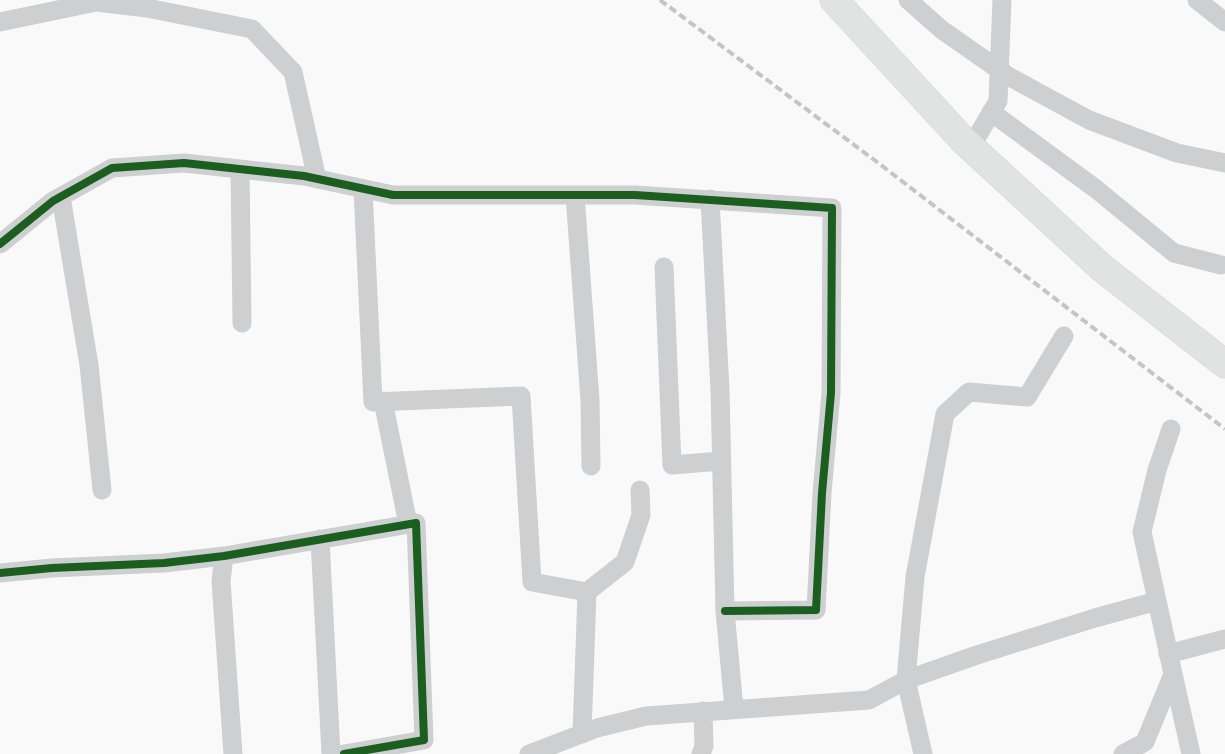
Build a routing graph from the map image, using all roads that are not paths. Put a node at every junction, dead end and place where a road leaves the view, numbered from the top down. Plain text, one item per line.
1 (908, 0) edge
2 (1002, 0) edge
3 (1197, 0) edge
4 (840, 2) edge
5 (0, 22) edge
6 (1225, 22) edge
7 (999, 68) junction
8 (991, 112) junction
9 (971, 147) junction
10 (1225, 163) edge
11 (240, 169) junction
12 (317, 179) junction
13 (363, 188) junction
14 (575, 195) junction
15 (61, 197) junction
16 (710, 199) junction
17 (0, 244) edge
18 (1221, 265) dead end
19 (664, 267) dead end
20 (242, 323) dead end
21 (1064, 336) dead end
22 (1225, 364) edge
23 (383, 401) junction
24 (1171, 429) dead end
25 (721, 461) junction
26 (591, 466) dead end
27 (102, 490) dead end
28 (640, 490) dead end
29 (408, 524) junction
30 (320, 539) junction
31 (224, 556) junction
32 (0, 573) edge
33 (587, 592) junction
34 (1157, 601) junction
35 (724, 611) junction
36 (1225, 639) edge
37 (1168, 654) junction
38 (1173, 674) junction
39 (906, 680) junction
40 (734, 709) junction
41 (703, 712) junction
42 (582, 734) junction
43 (565, 748) edge
44 (706, 751) edge
45 (233, 754) edge
46 (332, 754) edge
47 (344, 754) edge
48 (529, 754) edge
49 (923, 754) edge
50 (1123, 754) edge
51 (1191, 754) edge

1 - 7 street
2 - 7 street
3 - 6 street
4 - 9 main road
5 - 12 street
7 - 8 street
7 - 10 street
8 - 9 street
8 - 18 street
9 - 22 main road
11 - 12 street
11 - 15 street
11 - 20 street
12 - 13 street
13 - 14 street
13 - 23 street
14 - 16 street
14 - 26 street
15 - 17 street
15 - 27 street
16 - 25 street
16 - 35 street
19 - 25 street
21 - 39 street
23 - 29 street
23 - 33 street
24 - 34 street
25 - 35 street
28 - 33 street
29 - 30 street
29 - 47 street
30 - 31 street
30 - 46 street
31 - 32 street
31 - 45 street
33 - 42 street
34 - 37 street
34 - 39 street
35 - 40 street
36 - 37 street
37 - 38 street
38 - 50 street
38 - 51 street
39 - 40 street
39 - 49 street
40 - 41 street
41 - 42 street
41 - 44 street
42 - 43 street
43 - 48 street

